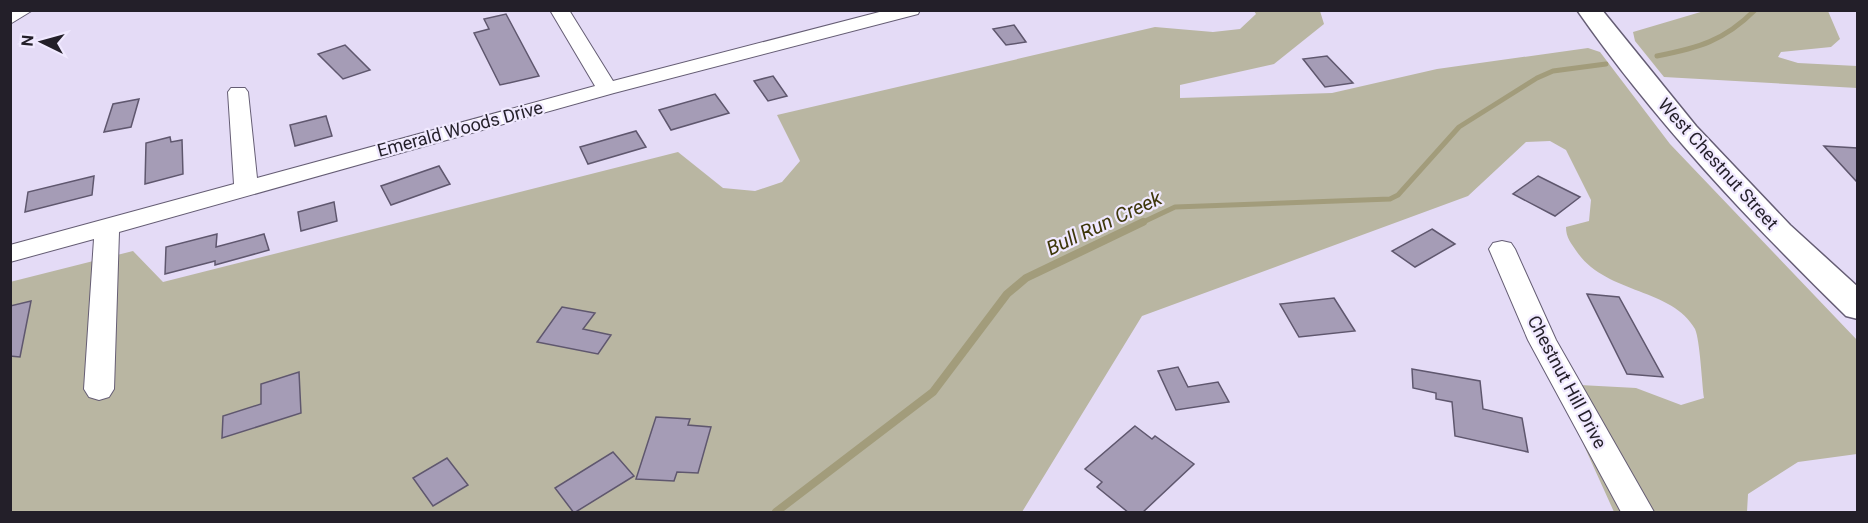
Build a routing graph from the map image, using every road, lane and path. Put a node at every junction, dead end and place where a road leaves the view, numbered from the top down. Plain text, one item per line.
1 (24, 10) edge
2 (559, 10) edge
3 (911, 10) edge
4 (1589, 10) edge
5 (10, 19) edge
6 (607, 89) junction
7 (238, 92) dead end
8 (246, 187) junction
9 (107, 228) junction
10 (1502, 249) dead end
11 (10, 254) edge
12 (1857, 308) edge
13 (99, 389) dead end
14 (1638, 513) edge

1 - 5 street
2 - 6 street
3 - 6 street, Emerald Woods Drive
4 - 12 main road, West Chestnut Street
6 - 8 street, Emerald Woods Drive
7 - 8 street
8 - 9 street, Emerald Woods Drive
9 - 11 street, Emerald Woods Drive
9 - 13 street
10 - 14 street, Chestnut Hill Drive

